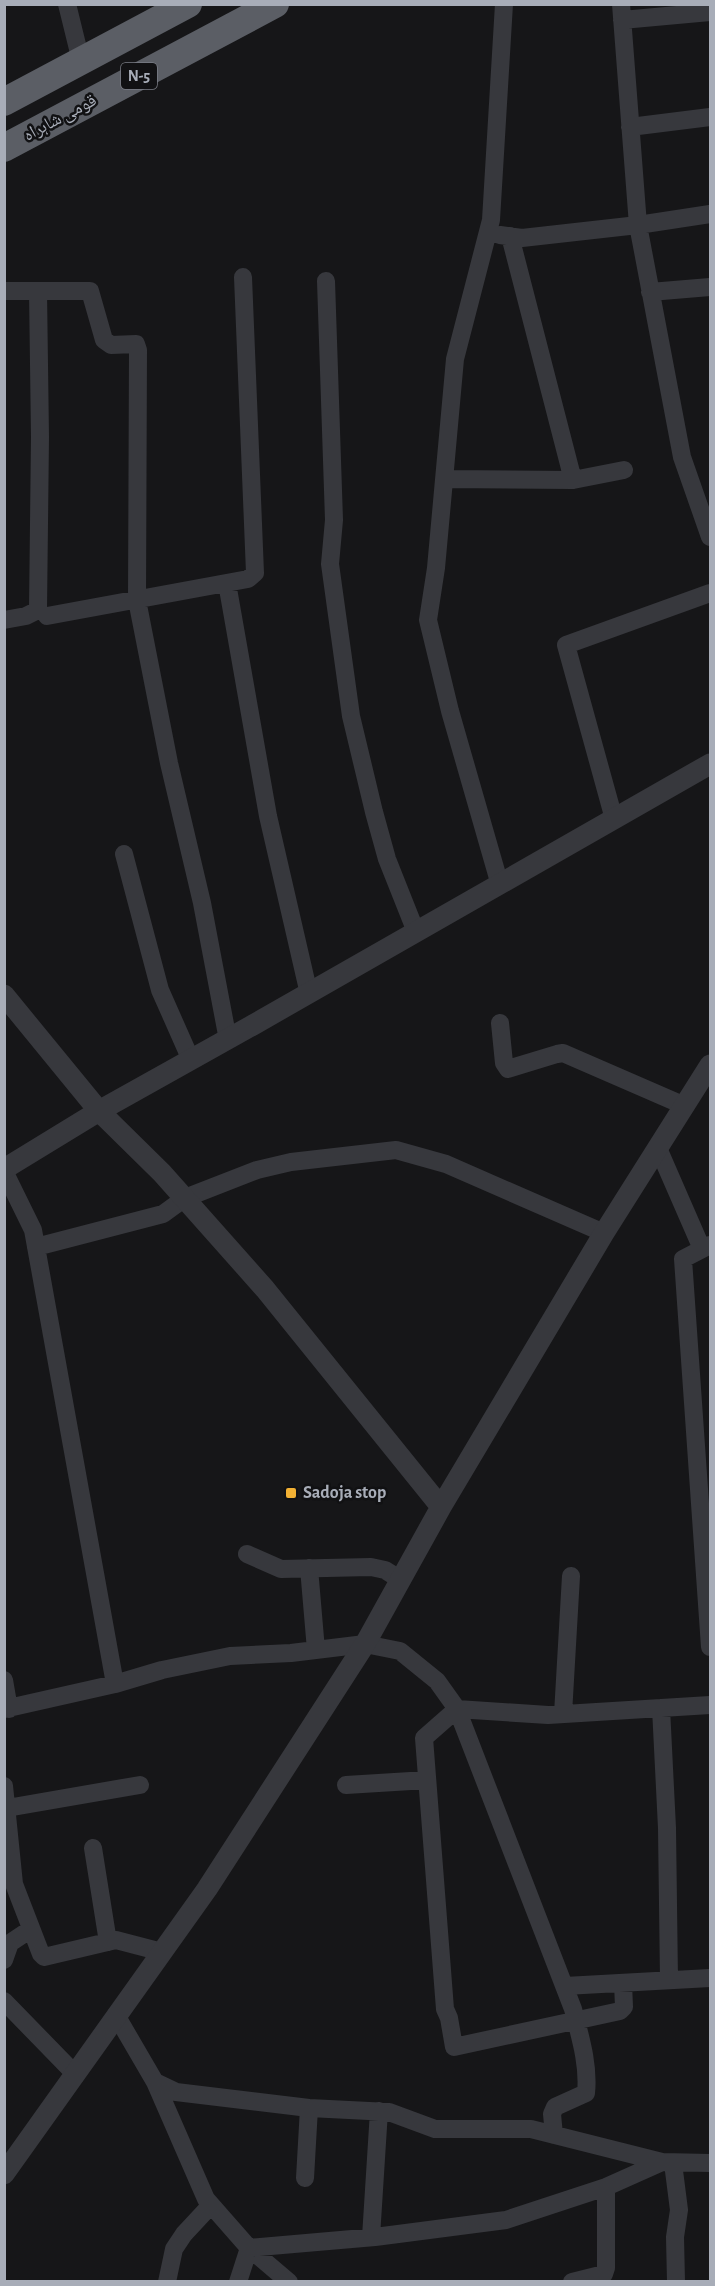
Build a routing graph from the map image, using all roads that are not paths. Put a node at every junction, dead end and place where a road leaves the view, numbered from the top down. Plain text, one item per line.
1 (67, 4) edge
2 (188, 4) edge
3 (274, 4) edge
4 (504, 4) edge
5 (709, 4) edge
6 (711, 11) edge
7 (621, 12) edge
8 (81, 61) junction
9 (4, 102) edge
10 (711, 117) edge
11 (630, 127) junction
12 (4, 148) edge
13 (711, 214) edge
14 (638, 225) junction
15 (486, 234) junction
16 (510, 236) junction
17 (243, 277) dead end
18 (326, 281) dead end
19 (711, 286) edge
20 (4, 291) edge
21 (38, 291) junction
22 (650, 292) junction
23 (624, 470) dead end
24 (444, 479) junction
25 (573, 480) junction
26 (707, 518) edge
27 (711, 537) edge
28 (227, 583) junction
29 (711, 593) edge
30 (137, 600) junction
31 (47, 616) dead end
32 (4, 620) edge
33 (711, 764) edge
34 (614, 819) junction
35 (124, 854) dead end
36 (500, 885) junction
37 (416, 933) junction
38 (309, 994) junction
39 (4, 995) edge
40 (500, 1023) dead end
41 (228, 1040) junction
42 (191, 1060) junction
43 (711, 1065) edge
44 (685, 1106) junction
45 (99, 1111) junction
46 (658, 1148) junction
47 (4, 1170) edge
48 (185, 1198) junction
49 (604, 1233) junction
50 (36, 1247) junction
51 (706, 1247) edge
52 (441, 1507) junction
53 (247, 1554) dead end
54 (309, 1569) junction
55 (571, 1576) dead end
56 (401, 1580) junction
57 (365, 1644) junction
58 (711, 1647) edge
59 (316, 1650) junction
60 (4, 1680) edge
61 (115, 1684) junction
62 (711, 1705) edge
63 (661, 1708) junction
64 (7, 1709) edge
65 (457, 1709) junction
66 (563, 1714) junction
67 (427, 1780) junction
68 (140, 1785) dead end
69 (346, 1785) dead end
70 (4, 1786) edge
71 (7, 1808) junction
72 (93, 1848) dead end
73 (32, 1929) junction
74 (108, 1942) junction
75 (162, 1952) junction
76 (4, 1960) edge
77 (711, 1978) edge
78 (669, 1980) junction
79 (623, 1983) junction
80 (565, 1986) junction
81 (4, 2001) edge
82 (116, 2016) junction
83 (576, 2019) junction
84 (76, 2075) junction
85 (154, 2082) junction
86 (309, 2108) junction
87 (379, 2111) junction
88 (554, 2135) junction
89 (668, 2162) junction
90 (711, 2163) edge
91 (4, 2174) edge
92 (305, 2178) dead end
93 (606, 2187) junction
94 (212, 2205) junction
95 (371, 2237) junction
96 (249, 2248) junction
97 (167, 2282) edge
98 (238, 2282) edge
99 (289, 2282) edge
100 (572, 2282) edge
101 (676, 2282) edge

1 - 8 street
2 - 8 highway, N-5
3 - 12 highway, قومی شاہراہ / N-5
4 - 15 street
5 - 6 street
6 - 7 street
7 - 11 street
8 - 9 highway, N-5
10 - 11 street
11 - 14 street
13 - 14 street
14 - 16 street
14 - 22 street
15 - 16 street
15 - 24 street
16 - 25 street
17 - 28 street
18 - 37 street
19 - 22 street
20 - 21 street
21 - 30 street
21 - 32 street
22 - 26 street
23 - 25 street
24 - 25 street
24 - 36 street
26 - 27 street
28 - 30 street
28 - 38 street
29 - 34 street
30 - 31 street
30 - 41 street
33 - 34 street
34 - 36 street
35 - 42 street
36 - 37 street
37 - 38 street
38 - 41 street
39 - 45 street
40 - 44 street
41 - 42 street
42 - 45 street
43 - 44 street
44 - 46 street
45 - 47 street
45 - 48 street
46 - 49 street
46 - 51 street
47 - 50 street
48 - 49 street
48 - 50 street
48 - 52 street
49 - 52 street
50 - 61 street
51 - 58 street
52 - 56 street
53 - 54 street
54 - 56 street
54 - 59 street
55 - 66 street
56 - 57 street
57 - 59 street
57 - 65 street
57 - 75 street
59 - 61 street
60 - 64 street
61 - 64 street
62 - 63 street
63 - 66 street
63 - 78 street
65 - 66 street
65 - 67 street
65 - 80 street
67 - 69 street
67 - 83 street
68 - 71 street
70 - 71 street
71 - 73 street
72 - 74 street
73 - 74 street
73 - 76 street
74 - 75 street
75 - 82 street
77 - 78 street
78 - 79 street
79 - 80 street
79 - 83 street
80 - 83 street
81 - 84 street
82 - 84 street
82 - 85 street
83 - 88 street
84 - 91 street
85 - 86 street
85 - 94 street
86 - 87 street
86 - 92 street
87 - 88 street
87 - 95 street
88 - 89 street
89 - 90 street
89 - 93 street
89 - 101 street
93 - 95 street
93 - 100 street
94 - 96 street
94 - 97 street
95 - 96 street
96 - 98 street
96 - 99 street

